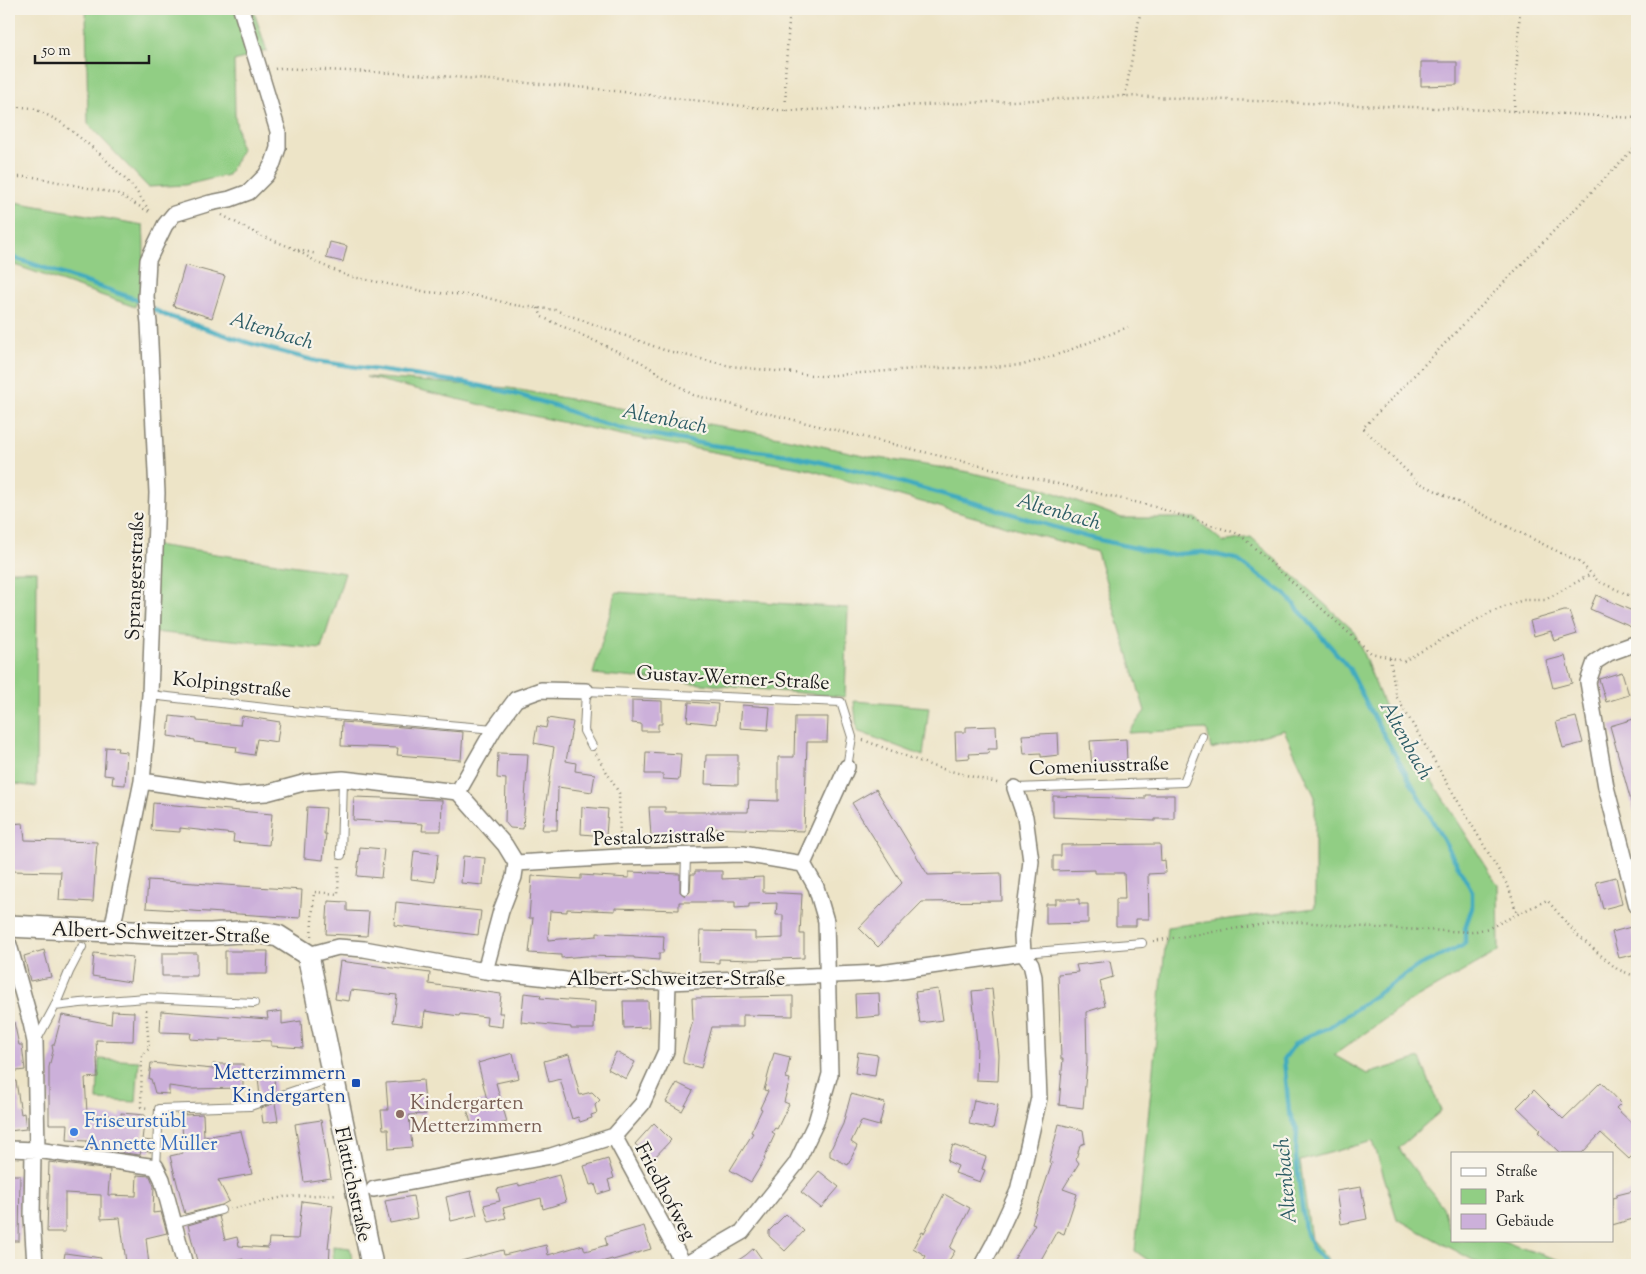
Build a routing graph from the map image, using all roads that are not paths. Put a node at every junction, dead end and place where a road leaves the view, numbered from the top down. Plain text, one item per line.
1 (241, 9) edge
2 (1637, 643) edge
3 (586, 690) junction
4 (150, 695) junction
5 (494, 729) junction
6 (1202, 736) dead end
7 (592, 746) road end
8 (847, 767) joint
9 (343, 779) junction
10 (142, 781) junction
11 (1015, 788) joint
12 (458, 792) junction
13 (341, 855) dead end
14 (686, 855) junction
15 (516, 863) junction
16 (803, 864) junction
17 (685, 890) dead end
18 (1637, 906) edge
19 (9, 926) edge
20 (112, 930) junction
21 (1142, 943) road end
22 (9, 944) edge
23 (309, 946) junction
24 (82, 947) dead end
25 (1023, 953) junction
26 (486, 971) junction
27 (828, 976) junction
28 (668, 982) junction
29 (254, 1003) dead end
30 (55, 1006) junction
31 (35, 1042) junction
32 (332, 1078) junction
33 (614, 1136) junction
34 (9, 1150) edge
35 (35, 1150) junction
36 (156, 1167) junction
37 (374, 1189) dead end
38 (221, 1210) dead end
39 (174, 1223) junction
40 (35, 1265) edge
41 (184, 1265) edge
42 (372, 1265) edge
43 (684, 1265) edge
44 (982, 1265) edge

1 - 4 street, Sprangerstraße
2 - 18 street
3 - 5 street, Gustav-Werner-Straße
3 - 7 lane
3 - 8 lane, Gustav-Werner-Straße
4 - 5 lane, Kolpingstraße
4 - 10 street, Sprangerstraße
5 - 12 street, Gustav-Werner-Straße
6 - 11 lane, Comeniusstraße
8 - 16 street
9 - 10 street
9 - 12 street
9 - 13 lane
10 - 20 street, Sprangerstraße
11 - 25 street, Comeniusstraße
12 - 15 street
14 - 15 street, Pestalozzistraße
14 - 16 street, Pestalozzistraße
14 - 17 lane
15 - 26 street
16 - 27 street
19 - 20 main road, Albert-Schweitzer-Straße
20 - 23 main road, Albert-Schweitzer-Straße
21 - 25 lane, Albert-Schweitzer-Straße
22 - 31 street
23 - 26 street, Albert-Schweitzer-Straße
23 - 32 main road, Flattichstraße
24 - 30 lane
25 - 27 street, Albert-Schweitzer-Straße
25 - 44 street
26 - 28 street, Albert-Schweitzer-Straße
27 - 28 street, Albert-Schweitzer-Straße
27 - 43 street
28 - 33 street
29 - 30 lane
30 - 31 lane
31 - 35 street
32 - 36 lane
32 - 42 main road, Flattichstraße
33 - 37 street
33 - 43 street, Friedhofweg
34 - 35 street
35 - 36 street
35 - 40 street
36 - 39 street
38 - 39 lane
39 - 41 street

